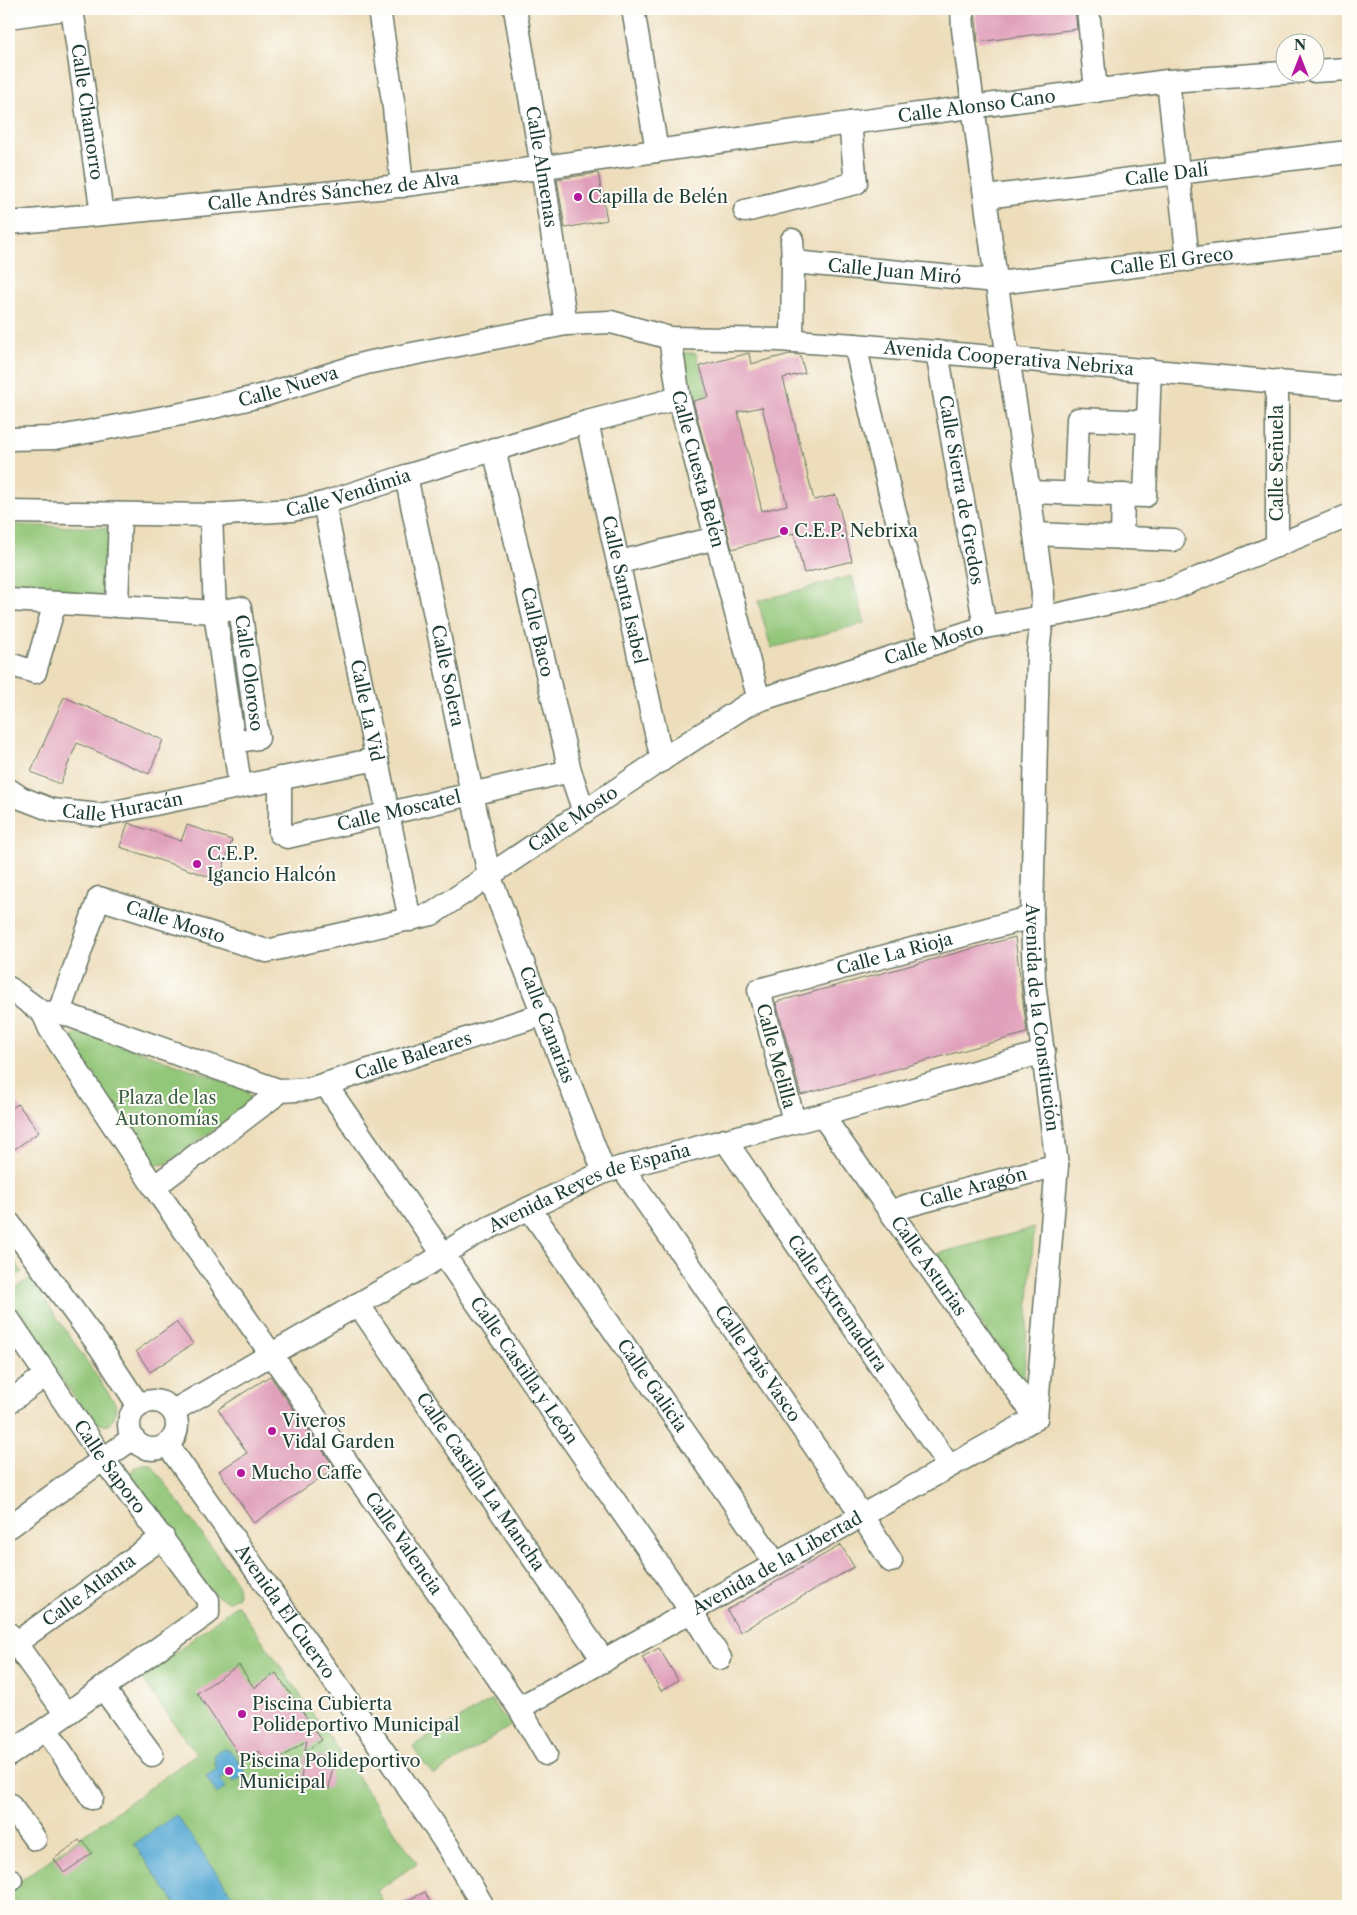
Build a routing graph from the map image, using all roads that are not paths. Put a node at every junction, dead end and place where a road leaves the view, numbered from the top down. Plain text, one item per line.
1 (65, 9) edge
2 (72, 9) edge
3 (380, 9) edge
4 (515, 9) edge
5 (633, 9) edge
6 (962, 9) edge
7 (1088, 9) edge
8 (9, 17) edge
9 (1348, 69) edge
10 (1324, 70) edge
11 (1274, 74) edge
12 (1168, 81) junction
13 (1096, 91) junction
14 (972, 106) junction
15 (850, 123) junction
16 (657, 151) junction
17 (1348, 152) edge
18 (542, 167) junction
19 (1177, 173) junction
20 (402, 186) junction
21 (986, 197) junction
22 (745, 211) dead end
23 (102, 214) junction
24 (9, 223) edge
25 (1348, 239) edge
26 (1188, 260) junction
27 (996, 280) junction
28 (566, 324) junction
29 (670, 338) junction
30 (792, 340) junction
31 (855, 345) junction
32 (937, 352) junction
33 (1009, 359) junction
34 (1150, 370) junction
35 (1277, 380) junction
36 (1348, 388) edge
37 (679, 398) junction
38 (587, 422) junction
39 (1148, 422) junction
40 (9, 439) edge
41 (494, 449) junction
42 (406, 476) junction
43 (1029, 492) junction
44 (1075, 494) junction
45 (1134, 496) junction
46 (324, 502) junction
47 (9, 512) edge
48 (120, 514) junction
49 (211, 515) junction
50 (1348, 516) edge
51 (1035, 534) junction
52 (716, 538) junction
53 (1122, 538) junction
54 (1173, 540) dead end
55 (1277, 546) junction
56 (620, 562) junction
57 (9, 600) edge
58 (55, 603) junction
59 (114, 606) junction
60 (215, 612) junction
61 (1042, 617) junction
62 (985, 627) junction
63 (930, 644) junction
64 (9, 664) edge
65 (759, 700) junction
66 (377, 759) junction
67 (662, 760) junction
68 (570, 771) junction
69 (280, 778) junction
70 (240, 786) junction
71 (9, 790) edge
72 (472, 794) junction
73 (584, 812) junction
74 (388, 813) junction
75 (489, 875) junction
76 (1032, 917) junction
77 (410, 920) junction
78 (9, 988) edge
79 (759, 990) joint
80 (51, 1012) junction
81 (544, 1014) junction
82 (1044, 1052) junction
83 (325, 1084) junction
84 (281, 1091) junction
85 (822, 1115) junction
86 (794, 1121) junction
87 (725, 1140) junction
88 (1057, 1165) junction
89 (613, 1170) junction
90 (154, 1187) junction
91 (529, 1208) junction
92 (892, 1212) junction
93 (9, 1223) edge
94 (442, 1255) junction
95 (358, 1304) junction
96 (9, 1320) edge
97 (271, 1355) junction
98 (46, 1375) junction
99 (9, 1402) edge
100 (139, 1406) junction
101 (173, 1411) junction
102 (1036, 1418) junction
103 (133, 1438) junction
104 (167, 1444) junction
105 (103, 1459) junction
106 (949, 1466) junction
107 (862, 1515) junction
108 (9, 1527) edge
109 (163, 1537) junction
110 (891, 1561) dead end
111 (776, 1564) junction
112 (691, 1611) junction
113 (12, 1639) edge
114 (720, 1658) dead end
115 (604, 1661) junction
116 (103, 1688) junction
117 (519, 1708) junction
118 (66, 1714) junction
119 (46, 1729) junction
120 (546, 1754) dead end
121 (9, 1755) edge
122 (152, 1755) dead end
123 (92, 1798) dead end
124 (9, 1804) edge
125 (35, 1839) dead end
126 (483, 1906) edge

1 - 8 street
2 - 23 street, Calle Chamorro
3 - 20 street
4 - 18 street, Calle Almenas
5 - 16 street
6 - 14 street, Avenida de la Constitución
7 - 13 street
9 - 10 street
11 - 12 street, Calle Alonso Cano
12 - 13 street, Calle Alonso Cano
12 - 19 street
13 - 14 street, Calle Alonso Cano
14 - 15 street, Calle Alonso Cano
14 - 21 street, Avenida de la Constitución
15 - 16 street, Calle Alonso Cano
15 - 22 street
16 - 18 street, Calle Andrés Sánchez de Alva
17 - 19 street, Calle Dalí
18 - 20 street, Calle Andrés Sánchez de Alva
18 - 28 street, Calle Almenas
19 - 21 street, Calle Dalí
19 - 26 street
20 - 23 street, Calle Andrés Sánchez de Alva
21 - 27 street, Avenida de la Constitución
23 - 24 street, Calle Andrés Sánchez de Alva
25 - 26 street, Calle El Greco
26 - 27 street, Calle El Greco
27 - 30 street, Calle Juan Miró
27 - 33 street, Avenida de la Constitución
28 - 29 street
28 - 40 street, Calle Nueva
29 - 30 street, Avenida Cooperativa Nebrixa
29 - 37 street, Calle Cuesta Belén
30 - 31 street, Avenida Cooperativa Nebrixa
31 - 32 street, Avenida Cooperativa Nebrixa
31 - 63 street
32 - 33 street, Avenida Cooperativa Nebrixa
32 - 62 street, Calle Sierra de Gredos
33 - 34 street, Avenida Cooperativa Nebrixa
33 - 43 street, Avenida de la Constitución
34 - 35 street, Avenida Cooperativa Nebrixa
34 - 39 street
35 - 36 street, Avenida Cooperativa Nebrixa
35 - 55 street, Calle Señuela
37 - 38 street, Calle Vendimia
37 - 52 street, Calle Cuesta Belén
38 - 41 street, Calle Vendimia
38 - 56 street, Calle Santa Isabel
39 - 44 street
39 - 45 street
41 - 42 street, Calle Vendimia
41 - 68 street, Calle Baco
42 - 46 street, Calle Vendimia
42 - 72 street, Calle Solera
43 - 44 street
43 - 51 street, Avenida de la Constitución
44 - 45 street
45 - 53 street
46 - 49 street, Calle Vendimia
46 - 66 street, Calle La Vid
47 - 48 street, Calle Vendimia
48 - 49 street, Calle Vendimia
48 - 59 street
49 - 60 street, Calle Oloroso
50 - 55 street, Calle Mosto
51 - 53 street
51 - 61 street, Avenida de la Constitución
52 - 56 street
52 - 65 street, Calle Cuesta Belén
53 - 54 street
55 - 61 street, Calle Mosto
56 - 67 street, Calle Santa Isabel
57 - 58 street
58 - 59 street
58 - 64 street
59 - 60 street
60 - 70 street, Calle Oloroso
61 - 62 street, Calle Mosto
61 - 76 street, Avenida de la Constitución
62 - 63 street, Calle Mosto
63 - 65 street, Calle Mosto
65 - 67 street, Calle Mosto
66 - 69 street, Calle Huracán
66 - 74 street, Calle La Vid
67 - 73 street, Calle Mosto
68 - 72 street, Calle Moscatel
68 - 73 street, Calle Baco
69 - 70 street, Calle Huracán
69 - 74 street, Calle Moscatel
70 - 71 street, Calle Huracán
72 - 74 street, Calle Moscatel
72 - 75 street, Calle Solera
73 - 75 street, Calle Mosto
74 - 77 street, Calle La Vid
75 - 77 street, Calle Mosto
75 - 81 street, Calle Canarias
76 - 79 street, Calle La Rioja
76 - 82 street, Avenida de la Constitución
77 - 80 street, Calle Mosto
78 - 80 street
79 - 86 street, Calle Melilla
80 - 84 street
80 - 90 street
81 - 83 street, Calle Baleares
81 - 89 street, Calle Canarias
82 - 85 street, Avenida Reyes de España
82 - 88 street, Avenida de la Constitución
83 - 84 street, Calle Baleares
83 - 94 street, Calle Castilla y León
84 - 90 street
85 - 86 street, Avenida Reyes de España
85 - 92 street, Calle Asturias
86 - 87 street, Avenida Reyes de España
87 - 89 street, Avenida Reyes de España
87 - 106 street, Calle Extremadura
88 - 92 street, Calle Aragón
88 - 102 street, Avenida de la Constitución
89 - 91 street, Avenida Reyes de España
89 - 107 street, Calle País Vasco
90 - 97 street, Calle Valencia
91 - 94 street, Avenida Reyes de España
91 - 111 street, Calle Galicia
92 - 102 street, Calle Asturias
93 - 100 street
94 - 95 street, Avenida Reyes de España
94 - 112 street, Calle Castilla y León
95 - 97 street, Avenida Reyes de España
95 - 115 street, Calle Castilla La Mancha
96 - 98 street, Calle Saporo
97 - 101 street, Avenida Reyes de España
97 - 117 street, Calle Valencia
98 - 99 street
98 - 105 street, Calle Saporo
100 - 101 street
100 - 103 street
101 - 104 street
102 - 106 street, Avenida de la Libertad
103 - 104 street
103 - 105 street
104 - 126 street, Avenida El Cuervo
105 - 108 street
105 - 109 street, Calle Saporo
106 - 107 street, Avenida de la Libertad
107 - 110 street, Calle País Vasco
107 - 111 street, Avenida de la Libertad
109 - 113 street, Calle Atlanta
109 - 116 street, Calle Saporo
111 - 112 street, Avenida de la Libertad
112 - 114 street, Calle Castilla y León
112 - 115 street, Avenida de la Libertad
113 - 118 street
115 - 117 street, Avenida de la Libertad
116 - 118 street
116 - 122 street
117 - 120 street, Calle Valencia
118 - 119 street
119 - 121 street
119 - 123 street
124 - 125 street

